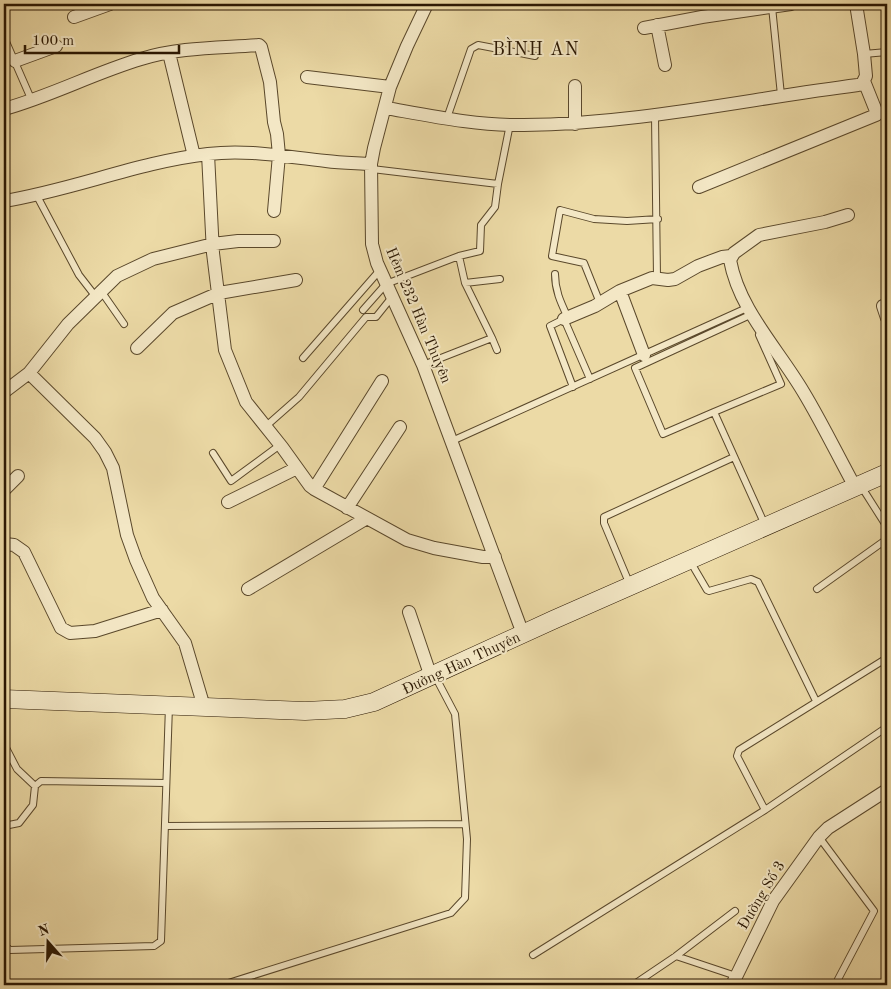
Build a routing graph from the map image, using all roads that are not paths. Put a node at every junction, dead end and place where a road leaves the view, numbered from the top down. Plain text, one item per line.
1 (110, 4) edge
2 (427, 4) edge
3 (791, 4) edge
4 (856, 4) edge
5 (776, 5) edge
6 (74, 17) dead end
7 (4, 37) edge
8 (56, 46) dead end
9 (169, 52) junction
10 (887, 52) edge
11 (864, 54) junction
12 (535, 56) dead end
13 (15, 62) junction
14 (665, 64) dead end
15 (307, 77) dead end
16 (864, 81) junction
17 (390, 86) junction
18 (575, 86) dead end
19 (781, 95) junction
20 (32, 101) junction
21 (386, 108) junction
22 (4, 109) edge
23 (656, 116) junction
24 (447, 118) junction
25 (510, 124) junction
26 (575, 124) junction
27 (208, 154) junction
28 (278, 155) junction
29 (194, 156) junction
30 (371, 166) junction
31 (498, 184) junction
32 (699, 187) dead end
33 (37, 196) junction
34 (4, 201) edge
35 (274, 211) dead end
36 (848, 215) dead end
37 (658, 218) junction
38 (274, 241) dead end
39 (213, 244) junction
40 (459, 256) junction
41 (731, 256) junction
42 (380, 270) junction
43 (555, 274) dead end
44 (657, 278) junction
45 (500, 279) dead end
46 (296, 280) dead end
47 (465, 283) junction
48 (386, 284) junction
49 (620, 290) junction
50 (218, 292) junction
51 (99, 294) junction
52 (392, 297) junction
53 (600, 303) junction
54 (749, 308) junction
55 (362, 310) dead end
56 (566, 318) junction
57 (124, 324) dead end
58 (492, 338) junction
59 (137, 348) dead end
60 (497, 350) dead end
61 (644, 356) junction
62 (303, 358) dead end
63 (423, 365) junction
64 (29, 374) junction
65 (590, 379) junction
66 (382, 381) dead end
67 (573, 387) junction
68 (4, 392) edge
69 (714, 412) junction
70 (265, 427) junction
71 (400, 428) dead end
72 (452, 441) junction
73 (280, 445) junction
74 (213, 453) dead end
75 (734, 457) junction
76 (297, 468) junction
77 (887, 473) edge
78 (18, 476) dead end
79 (857, 486) junction
80 (314, 489) junction
81 (4, 490) edge
82 (228, 502) dead end
83 (348, 508) junction
84 (367, 518) junction
85 (765, 526) junction
86 (887, 527) edge
87 (887, 539) edge
88 (9, 544) edge
89 (4, 554) edge
90 (495, 557) junction
91 (689, 560) junction
92 (631, 586) junction
93 (248, 589) dead end
94 (817, 589) dead end
95 (162, 610) junction
96 (409, 612) dead end
97 (523, 634) junction
98 (887, 658) edge
99 (433, 676) junction
100 (4, 699) edge
101 (816, 701) junction
102 (168, 706) junction
103 (204, 707) junction
104 (887, 728) edge
105 (4, 744) edge
106 (166, 783) junction
107 (35, 786) junction
108 (887, 790) edge
109 (764, 810) junction
110 (465, 824) junction
111 (4, 826) edge
112 (165, 826) junction
113 (824, 832) junction
114 (736, 911) dead end
115 (4, 945) edge
116 (533, 955) dead end
117 (676, 956) junction
118 (734, 981) edge
119 (222, 985) edge
120 (633, 985) edge
121 (835, 985) edge

1 - 6 street
2 - 17 street, Hẻm 232 Hàn Thuyên
3 - 5 street
4 - 11 street
5 - 14 street
5 - 19 lane
7 - 13 lane
8 - 13 street
9 - 20 street
9 - 28 street
9 - 29 street
10 - 11 lane
11 - 16 street
12 - 24 lane
13 - 20 lane
15 - 17 street
16 - 19 street
16 - 32 street
17 - 21 street, Hẻm 232 Hàn Thuyên
18 - 26 street
19 - 23 street
20 - 22 street
21 - 24 street
21 - 30 street, Hẻm 232 Hàn Thuyên
23 - 26 street
23 - 37 lane
24 - 25 street
25 - 26 street
25 - 31 lane
27 - 28 street
27 - 29 street
27 - 39 street
28 - 30 street
28 - 35 street
29 - 33 street
30 - 31 lane
30 - 42 street, Hẻm 232 Hàn Thuyên
31 - 40 lane
33 - 34 street
33 - 51 lane
36 - 41 street
37 - 44 lane
37 - 53 lane
38 - 39 street
39 - 50 street
39 - 51 street
40 - 47 lane
40 - 48 lane
41 - 44 street
41 - 54 street
42 - 48 street, Hẻm 232 Hàn Thuyên
42 - 62 lane
43 - 56 lane
44 - 49 street
45 - 47 lane
46 - 50 street
47 - 58 lane
48 - 52 street, Hẻm 232 Hàn Thuyên
48 - 55 lane
49 - 53 street
49 - 61 street
50 - 59 street
50 - 70 street
51 - 57 lane
51 - 64 street
52 - 63 street, Hẻm 232 Hàn Thuyên
52 - 70 lane
53 - 56 street
54 - 61 lane
54 - 79 street
56 - 65 lane
56 - 67 lane
58 - 60 lane
58 - 63 lane
61 - 65 lane
63 - 72 street, Hẻm 232 Hàn Thuyên
64 - 68 street
64 - 95 street
65 - 67 lane
66 - 80 street
67 - 72 lane
69 - 69 lane
69 - 75 lane
70 - 73 street
71 - 83 street
72 - 90 street, Hẻm 232 Hàn Thuyên
73 - 74 lane
73 - 76 street
75 - 85 lane
75 - 92 lane
76 - 80 street
76 - 82 street
77 - 79 street, Đường Hàn Thuyên
78 - 81 street
79 - 85 street, Đường Hàn Thuyên
79 - 86 lane
80 - 83 street
83 - 84 street
84 - 90 street
84 - 93 street
85 - 91 street, Đường Hàn Thuyên
87 - 94 lane
88 - 89 street
88 - 95 street
90 - 97 street, Hẻm 232 Hàn Thuyên
91 - 92 street, Đường Hàn Thuyên
91 - 101 lane
92 - 97 street, Đường Hàn Thuyên
95 - 103 street
96 - 99 street
97 - 99 street, Đường Hàn Thuyên
98 - 101 lane
99 - 103 street, Đường Hàn Thuyên
99 - 110 lane
100 - 102 street, Đường Hàn Thuyên
101 - 109 lane
102 - 103 street, Đường Hàn Thuyên
102 - 106 lane
104 - 109 lane
105 - 107 lane
106 - 107 lane
106 - 112 lane
107 - 111 lane
108 - 113 street
109 - 116 lane
110 - 112 lane
110 - 119 lane
112 - 115 lane
113 - 118 street, Đường Số 3
113 - 121 lane
114 - 117 lane
117 - 118 lane
117 - 120 lane

